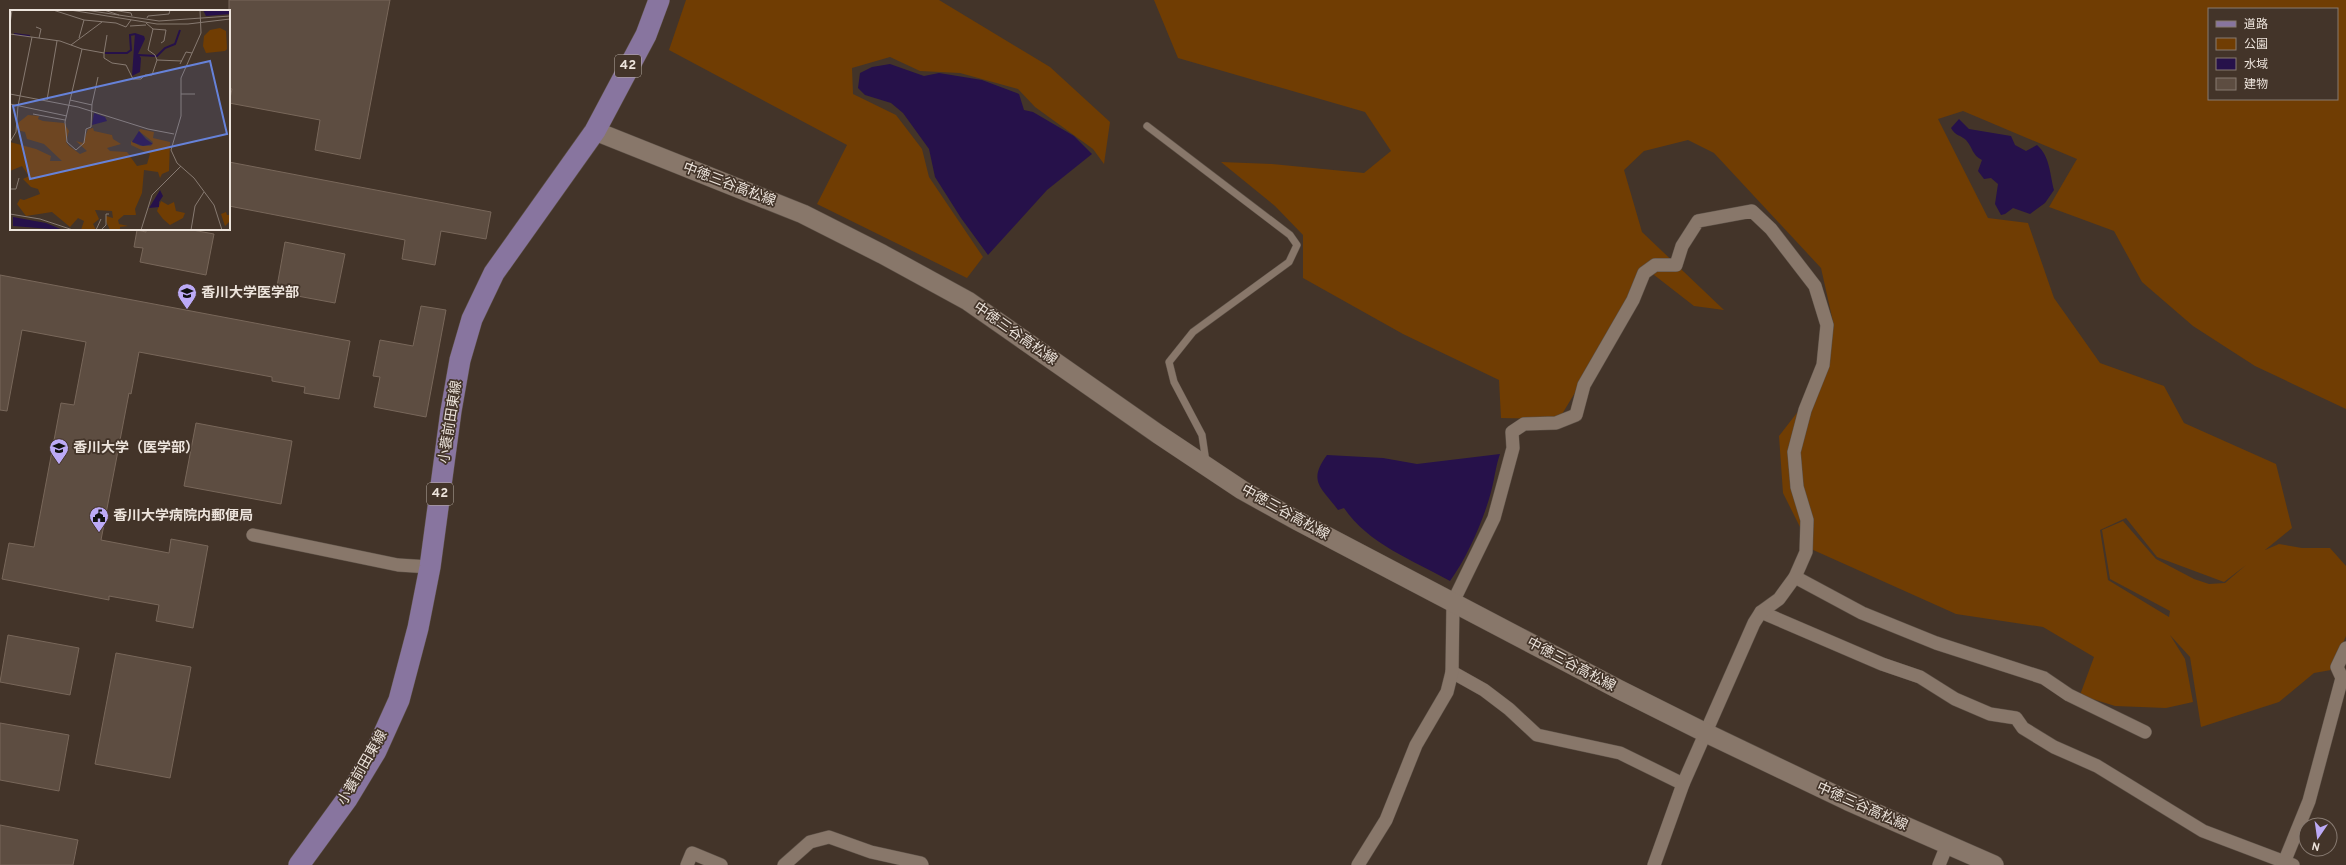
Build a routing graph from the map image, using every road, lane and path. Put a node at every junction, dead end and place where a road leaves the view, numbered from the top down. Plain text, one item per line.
1 (658, 0) edge
2 (1147, 126) dead end
3 (595, 131) junction
4 (1207, 466) junction
5 (253, 535) dead end
6 (430, 567) junction
7 (1795, 577) junction
8 (1452, 602) junction
9 (1761, 612) junction
10 (2346, 648) edge
11 (1452, 672) junction
12 (2145, 732) dead end
13 (1706, 733) junction
14 (1683, 784) junction
15 (1947, 845) junction
16 (2287, 864) edge
17 (299, 865) edge
18 (687, 865) edge
19 (721, 865) edge
20 (784, 865) edge
21 (922, 865) edge
22 (1358, 865) edge
23 (1654, 865) edge
24 (1939, 865) edge
25 (1994, 865) edge

1 - 3 main road, 小蓑前田東線 / 42
2 - 4 lane
3 - 4 main road, 中徳三谷高松線
3 - 6 main road, 小蓑前田東線 / 42
4 - 8 main road, 中徳三谷高松線
5 - 6 street
6 - 17 main road, 小蓑前田東線 / 42
7 - 8 street
7 - 9 street
7 - 12 street
8 - 11 street
8 - 13 main road, 中徳三谷高松線
9 - 13 street
9 - 16 street
10 - 16 street
11 - 14 street
11 - 22 street
13 - 14 street
13 - 15 main road, 中徳三谷高松線
14 - 23 street
15 - 24 street
15 - 25 main road, 中徳三谷高松線
18 - 19 street
20 - 21 street

